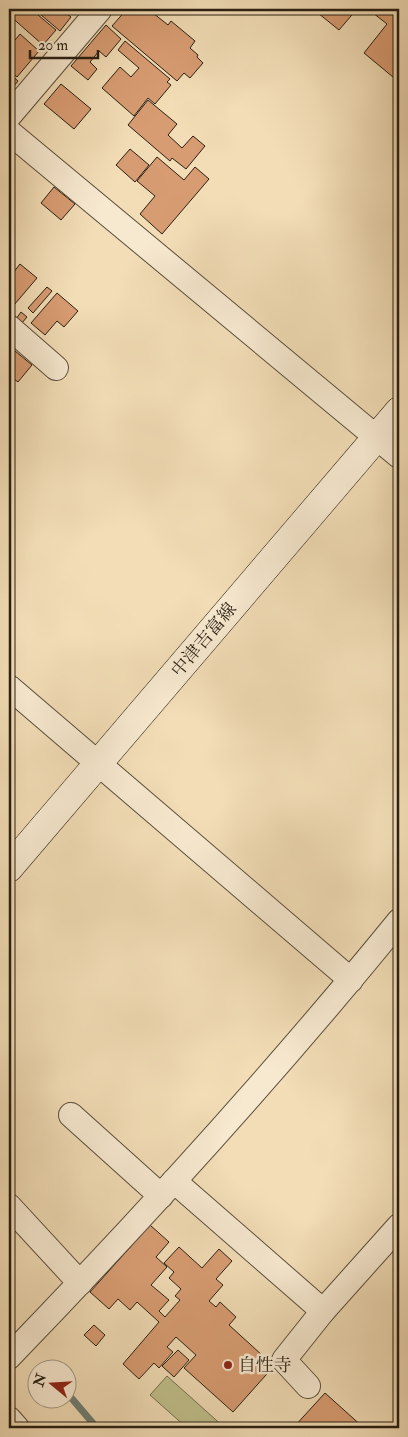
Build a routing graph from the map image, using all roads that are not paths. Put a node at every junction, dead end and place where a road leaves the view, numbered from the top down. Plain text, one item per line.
1 (100, 9) edge
2 (9, 116) edge
3 (9, 132) edge
4 (9, 327) edge
5 (56, 368) dead end
6 (399, 411) edge
7 (378, 437) junction
8 (399, 456) edge
9 (9, 687) edge
10 (99, 764) junction
11 (9, 868) edge
12 (399, 921) edge
13 (351, 980) junction
14 (71, 1115) dead end
15 (168, 1189) junction
16 (9, 1206) edge
17 (399, 1226) edge
18 (80, 1283) junction
19 (323, 1310) junction
20 (9, 1357) edge
21 (308, 1386) dead end
22 (9, 1419) edge
23 (17, 1428) edge

1 - 2 street
3 - 7 street
4 - 5 street
6 - 7 main road, 中津吉富線
7 - 8 street
7 - 10 main road, 中津吉富線
9 - 10 street
10 - 11 main road, 中津吉富線
10 - 13 street
12 - 13 street
13 - 15 street
14 - 15 street
15 - 18 street
15 - 19 street
16 - 18 street
17 - 19 street
18 - 20 street
19 - 21 street
22 - 23 street

